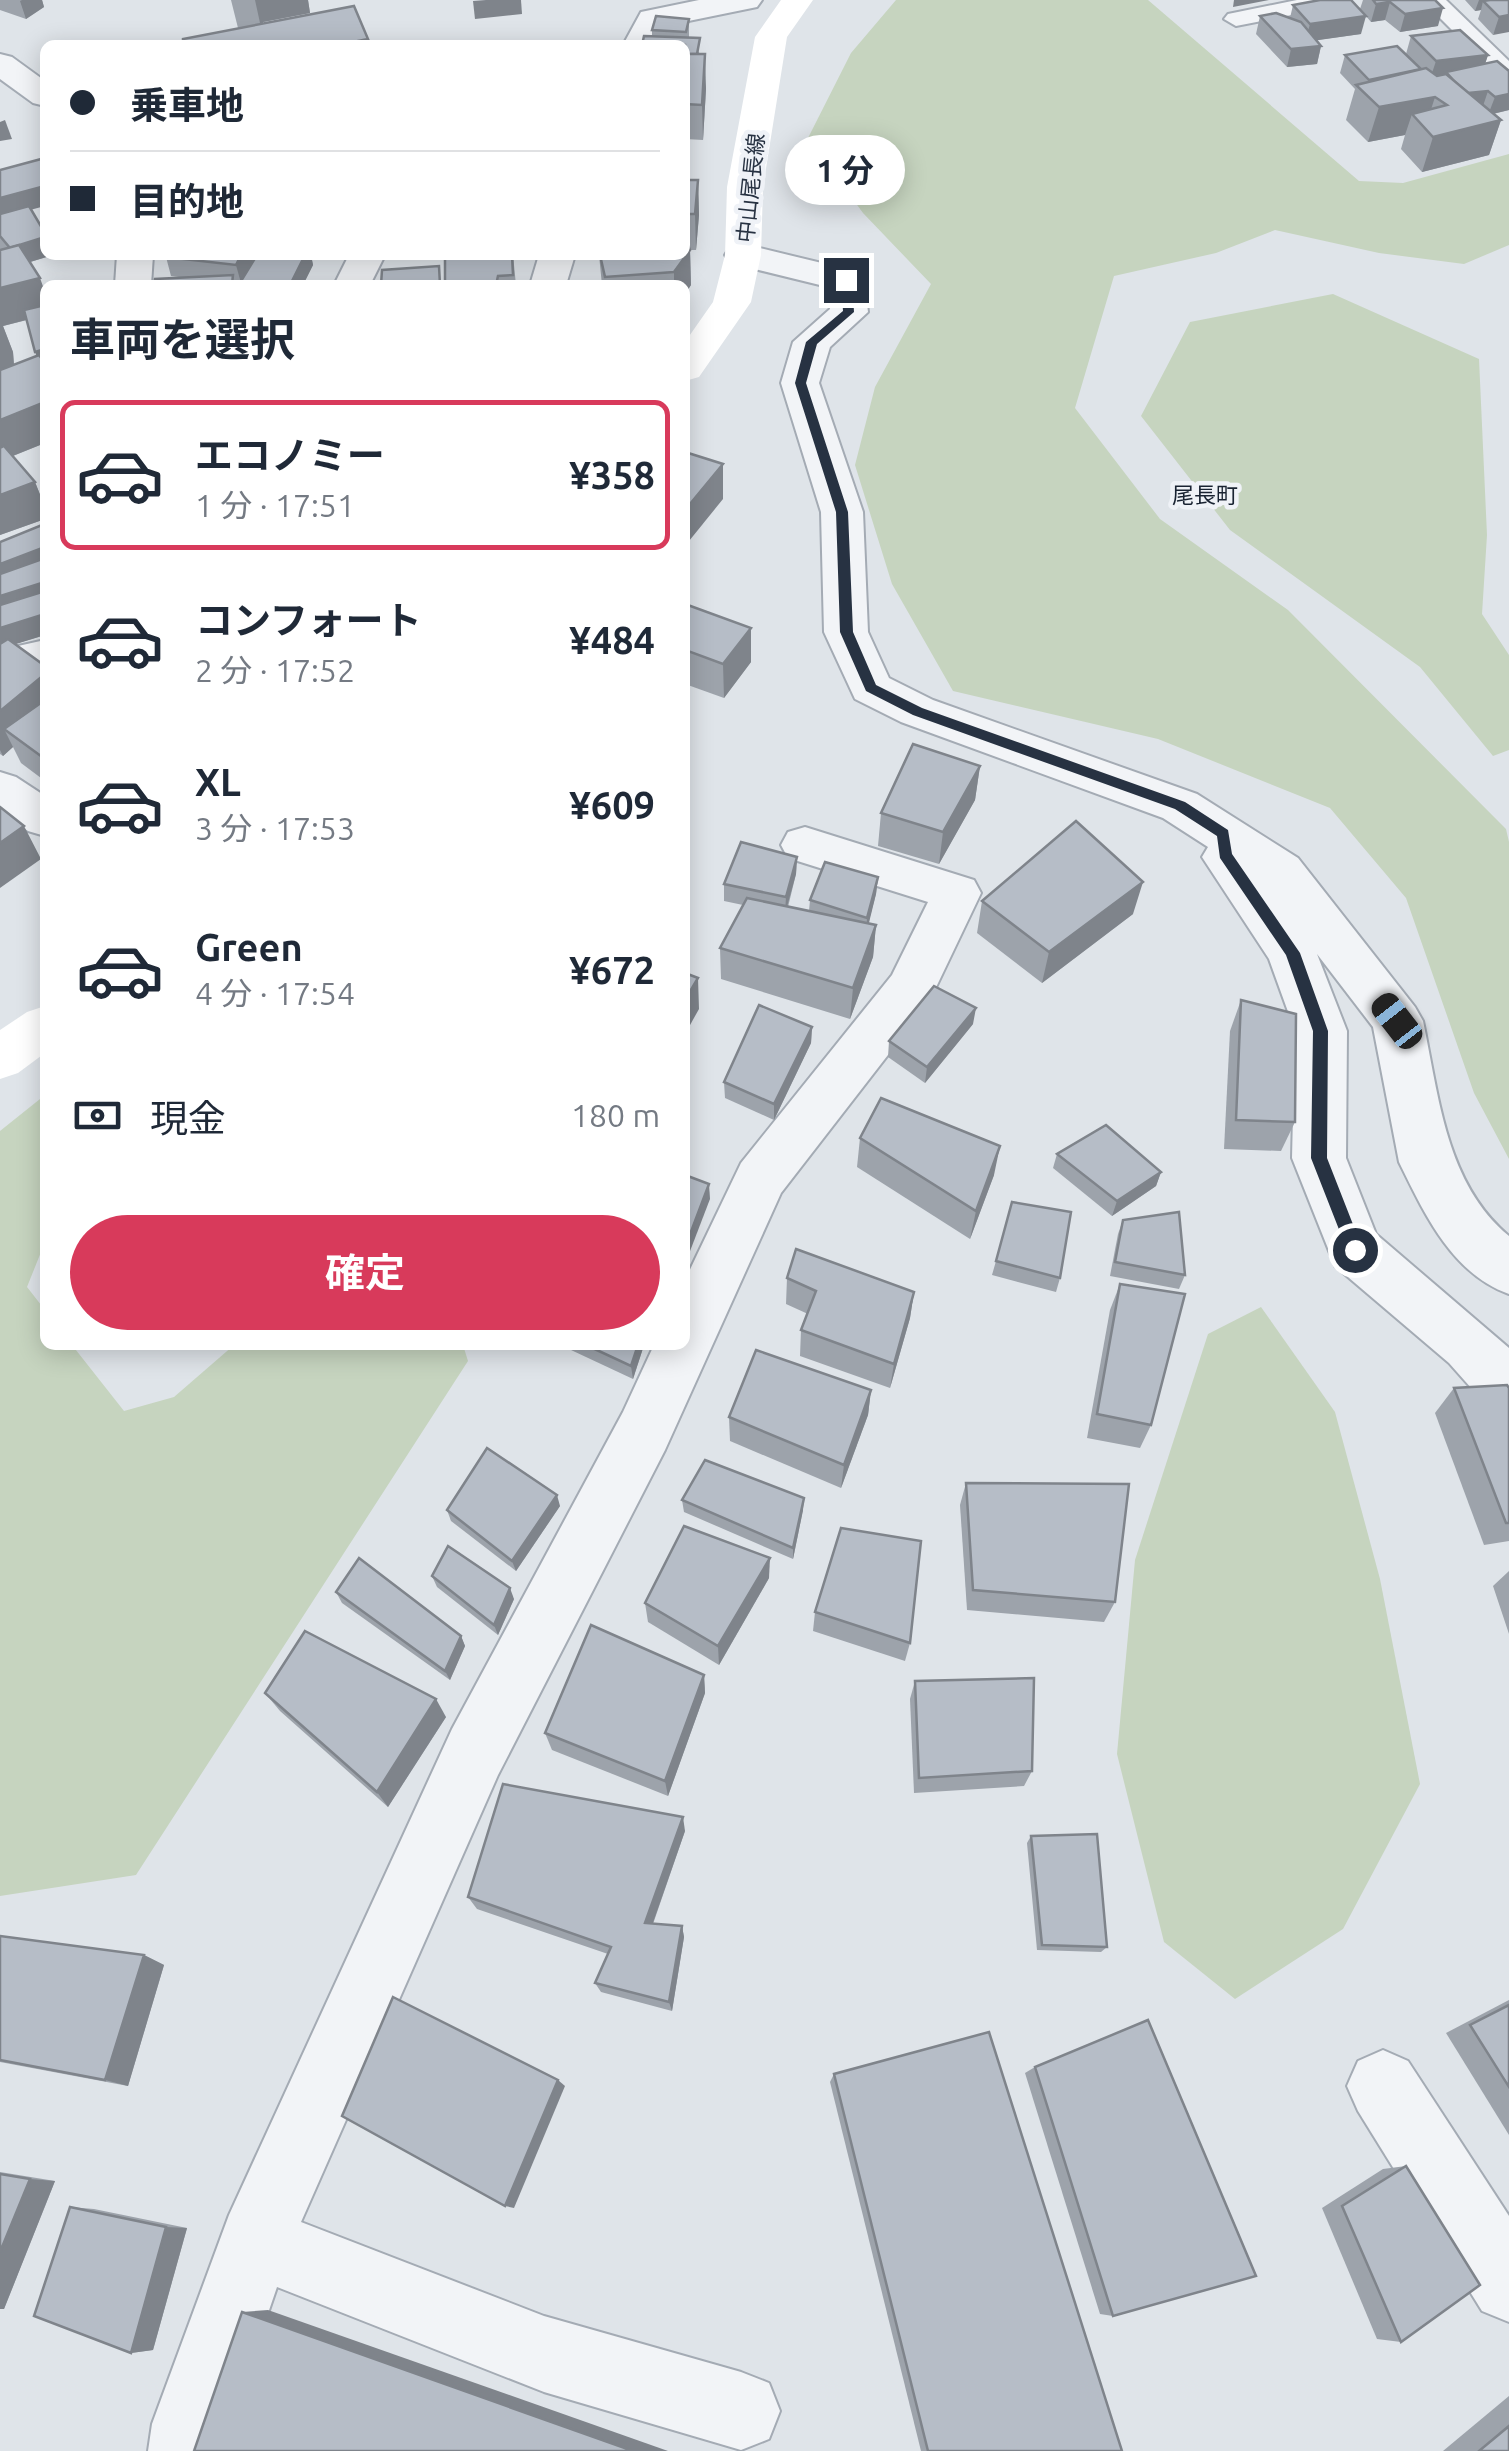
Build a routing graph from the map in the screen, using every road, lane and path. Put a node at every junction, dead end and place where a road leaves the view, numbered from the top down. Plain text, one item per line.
1 (746, 0) edge
2 (796, 0) edge
3 (1332, 0) edge
4 (1432, 0) edge
5 (1236, 19) dead end
6 (641, 40) edge
7 (0, 64) edge
8 (1509, 74) edge
9 (40, 92) edge
10 (743, 255) junction
11 (690, 362) edge
12 (40, 656) edge
13 (0, 664) edge
14 (0, 789) edge
15 (40, 815) edge
16 (1224, 834) junction
17 (805, 845) dead end
18 (40, 1030) edge
19 (0, 1058) edge
20 (1509, 1270) edge
21 (690, 1330) edge
22 (681, 1350) edge
23 (1509, 1388) edge
24 (1383, 2086) dead end
25 (255, 2241) junction
26 (1500, 2250) edge
27 (741, 2412) dead end
28 (187, 2451) edge

1 - 6 street
2 - 10 main road, 中山尾長線
3 - 5 lane
4 - 8 lane
7 - 9 street
10 - 11 main road, 中山尾長線
10 - 16 street
12 - 13 street
14 - 15 street
16 - 20 street
16 - 23 street
17 - 21 street
18 - 19 main road
22 - 25 street
24 - 26 street
25 - 27 street
25 - 28 street

